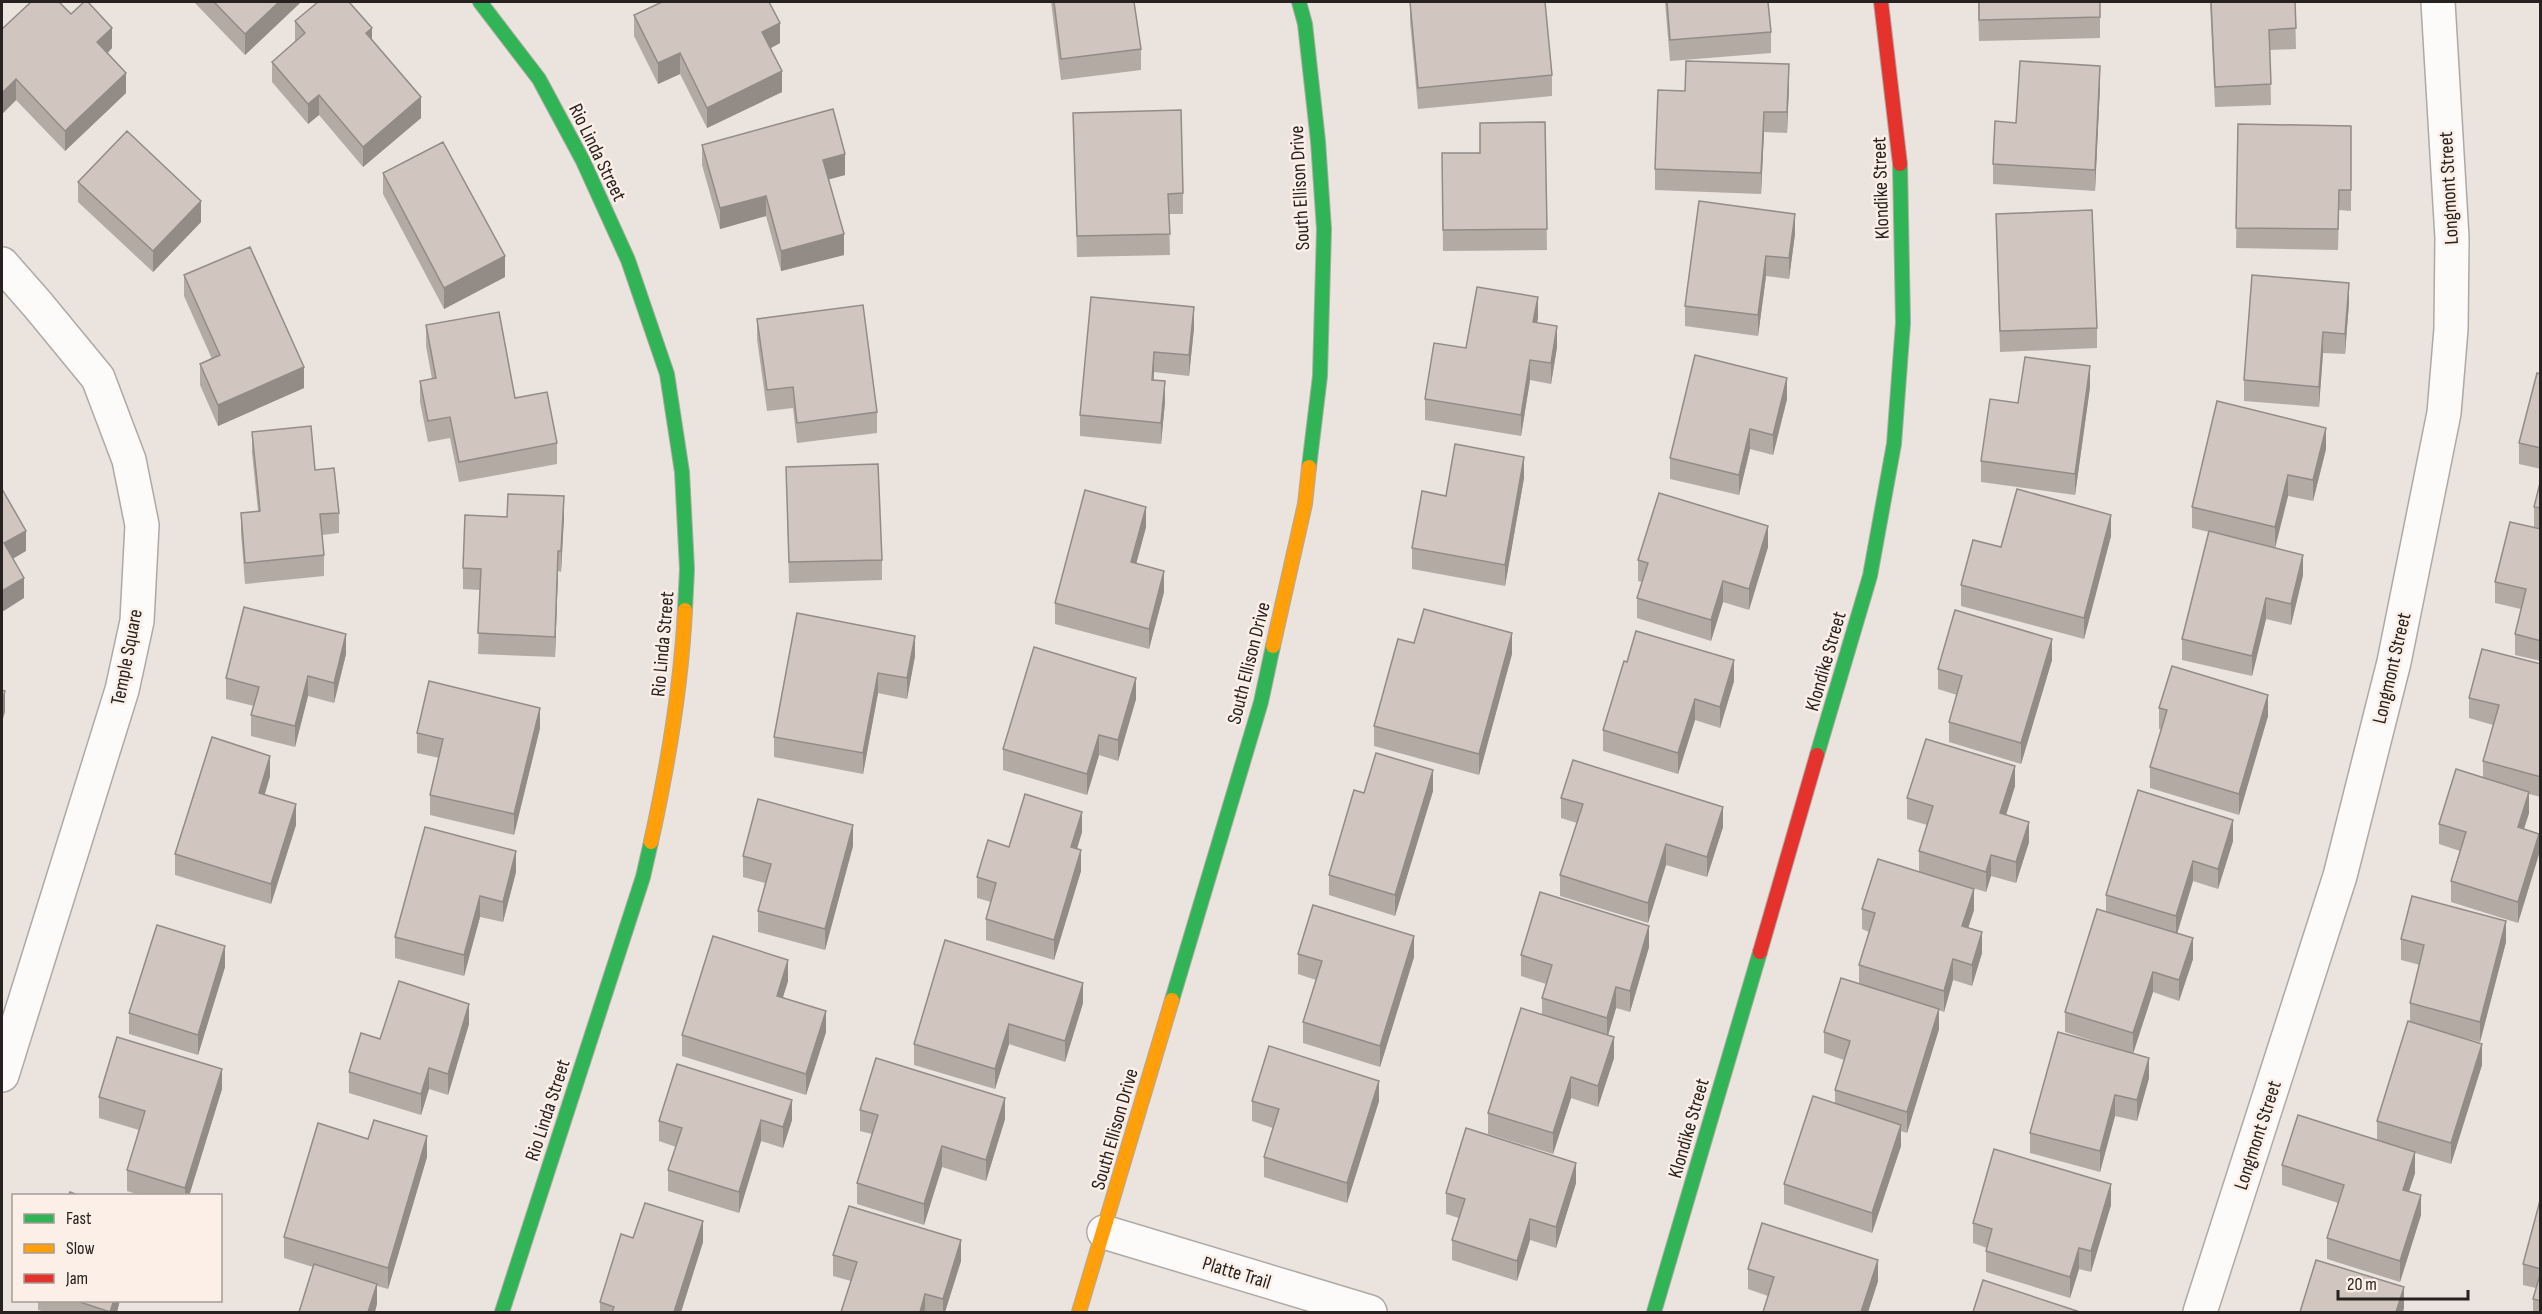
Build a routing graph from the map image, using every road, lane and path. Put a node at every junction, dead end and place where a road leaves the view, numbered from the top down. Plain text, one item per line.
1 (480, 2) edge
2 (1299, 2) edge
3 (1881, 2) edge
4 (2438, 2) edge
5 (2, 264) edge
6 (2, 1075) edge
7 (1104, 1232) junction
8 (502, 1312) edge
9 (1079, 1312) edge
10 (1370, 1312) edge
11 (1654, 1312) edge
12 (2200, 1312) edge

1 - 8 street, Rio Linda Street
2 - 7 street, South Ellison Drive
3 - 11 street, Klondike Street
4 - 12 street, Longmont Street
5 - 6 street, Temple Square
7 - 9 street, South Ellison Drive
7 - 10 street, Platte Trail

